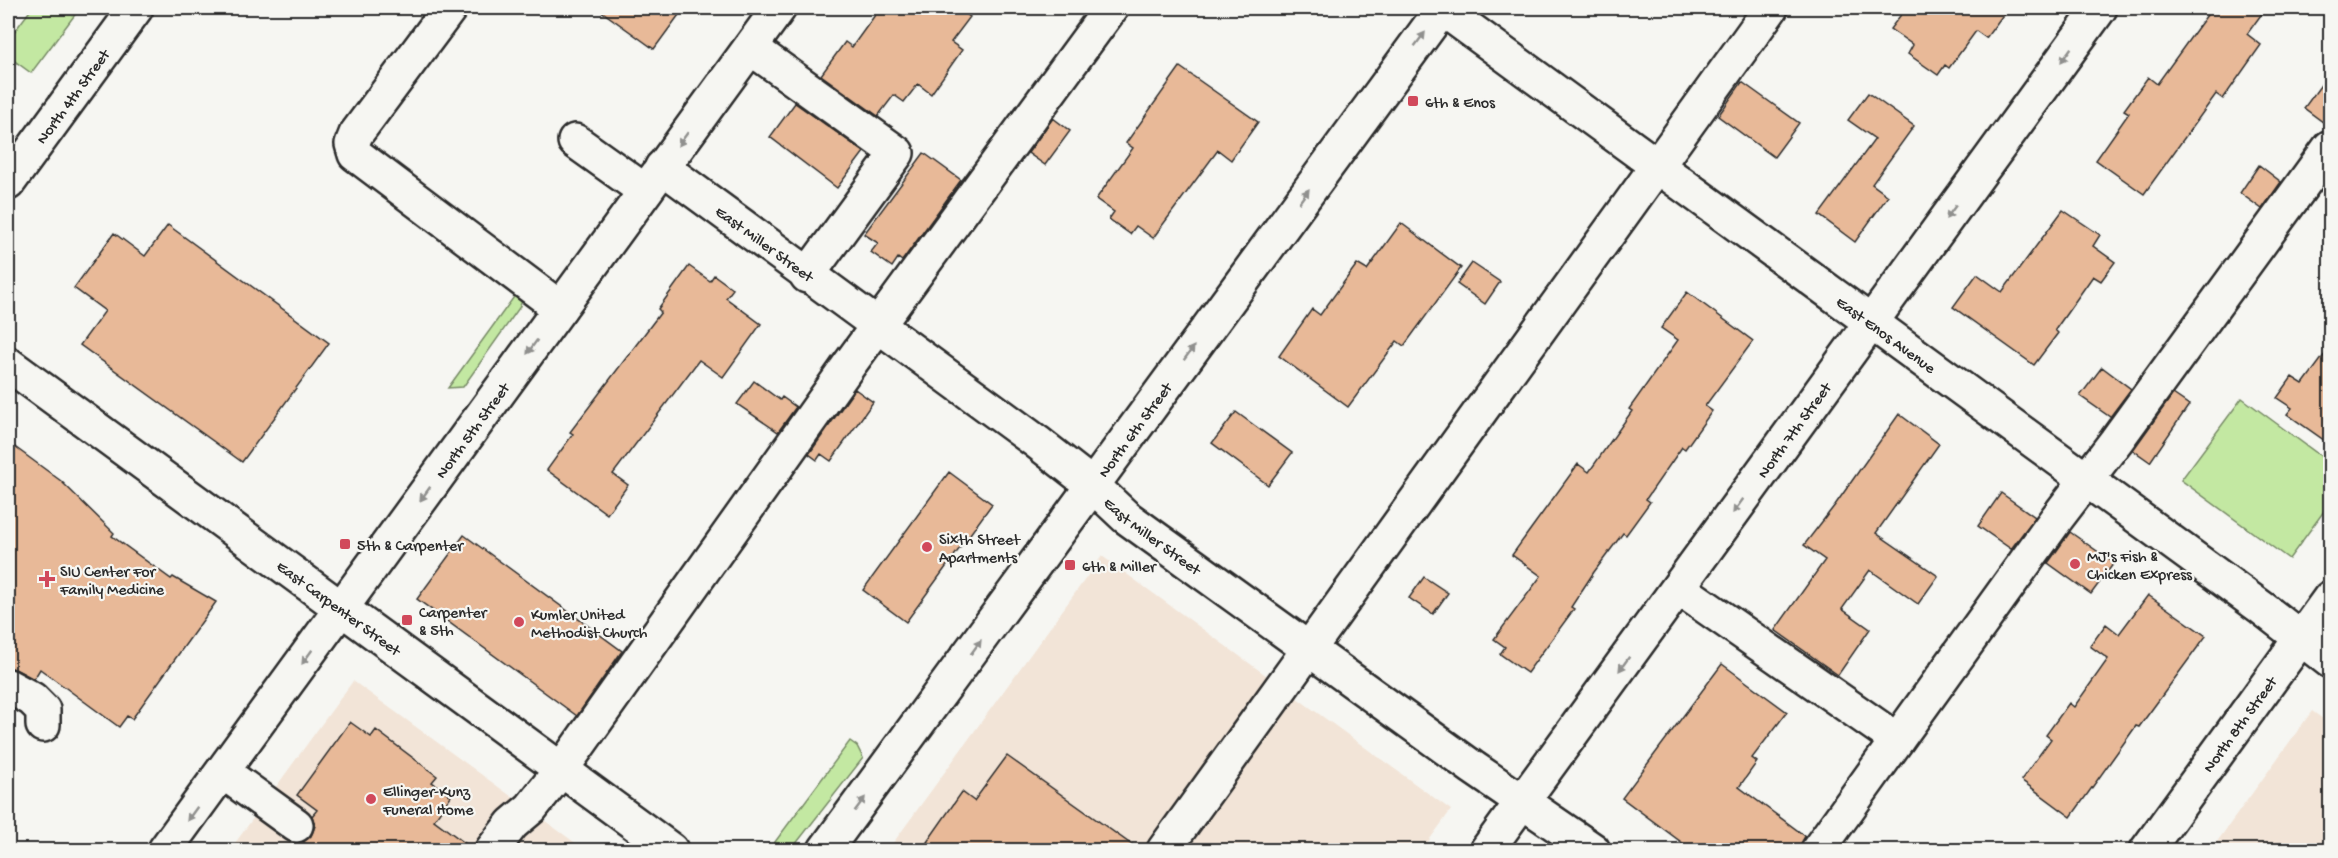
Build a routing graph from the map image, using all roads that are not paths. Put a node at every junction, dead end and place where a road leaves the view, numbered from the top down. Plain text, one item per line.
1 (136, 8) edge
2 (450, 8) edge
3 (779, 8) edge
4 (1111, 8) edge
5 (1442, 8) edge
6 (1771, 8) edge
7 (2100, 8) edge
8 (750, 48) junction
9 (575, 141) dead end
10 (2331, 147) edge
11 (1658, 165) junction
12 (653, 179) junction
13 (8, 183) edge
14 (807, 276) junction
15 (560, 308) junction
16 (1871, 323) junction
17 (877, 326) junction
18 (8, 364) edge
19 (2086, 479) junction
20 (1092, 485) junction
21 (1679, 588) junction
22 (2331, 598) edge
23 (341, 609) junction
24 (2302, 638) junction
25 (1309, 650) junction
26 (2331, 661) edge
27 (8, 686) edge
28 (44, 725) dead end
29 (1897, 740) junction
30 (561, 770) junction
31 (223, 772) junction
32 (1523, 802) junction
33 (296, 825) dead end
34 (165, 850) edge
35 (492, 850) edge
36 (670, 850) edge
37 (825, 850) edge
38 (1164, 850) edge
39 (1487, 850) edge
40 (1593, 850) edge
41 (1818, 850) edge
42 (2147, 850) edge

1 - 13 street, North 4th Street
2 - 15 street
3 - 8 street, North 5th Street
4 - 17 street
5 - 11 street, East Enos Avenue
20 -> 5 street, North 6th Street
6 - 11 street
7 -> 16 street, North 7th Street
8 -> 12 street, North 5th Street
8 - 14 street
9 - 12 street, East Miller Street
10 - 19 street
11 - 16 street, East Enos Avenue
11 - 25 street
12 - 14 street, East Miller Street
12 - 15 street, North 5th Street
14 - 17 street, East Miller Street
15 -> 23 street, North 5th Street
16 - 19 street, East Enos Avenue
16 -> 21 street, North 7th Street
17 - 20 street, East Miller Street
17 - 30 street
18 - 23 street, East Carpenter Street
19 - 24 street, East Enos Avenue
19 - 29 street
20 - 25 street, East Miller Street
37 -> 20 street, North 6th Street
21 - 29 street
21 -> 32 street, North 7th Street
22 - 24 street, North 8th Street
23 - 30 street, East Carpenter Street
23 -> 31 street, North 5th Street
24 - 26 street, East Enos Avenue
24 - 42 street, North 8th Street
25 - 32 street, East Miller Street
25 - 38 street
27 - 28 street
29 - 41 street
30 - 35 street
30 - 36 street, East Carpenter Street
31 - 33 street
31 -> 34 street, North 5th Street
32 - 39 street, North 7th Street
32 - 40 street, East Miller Street

